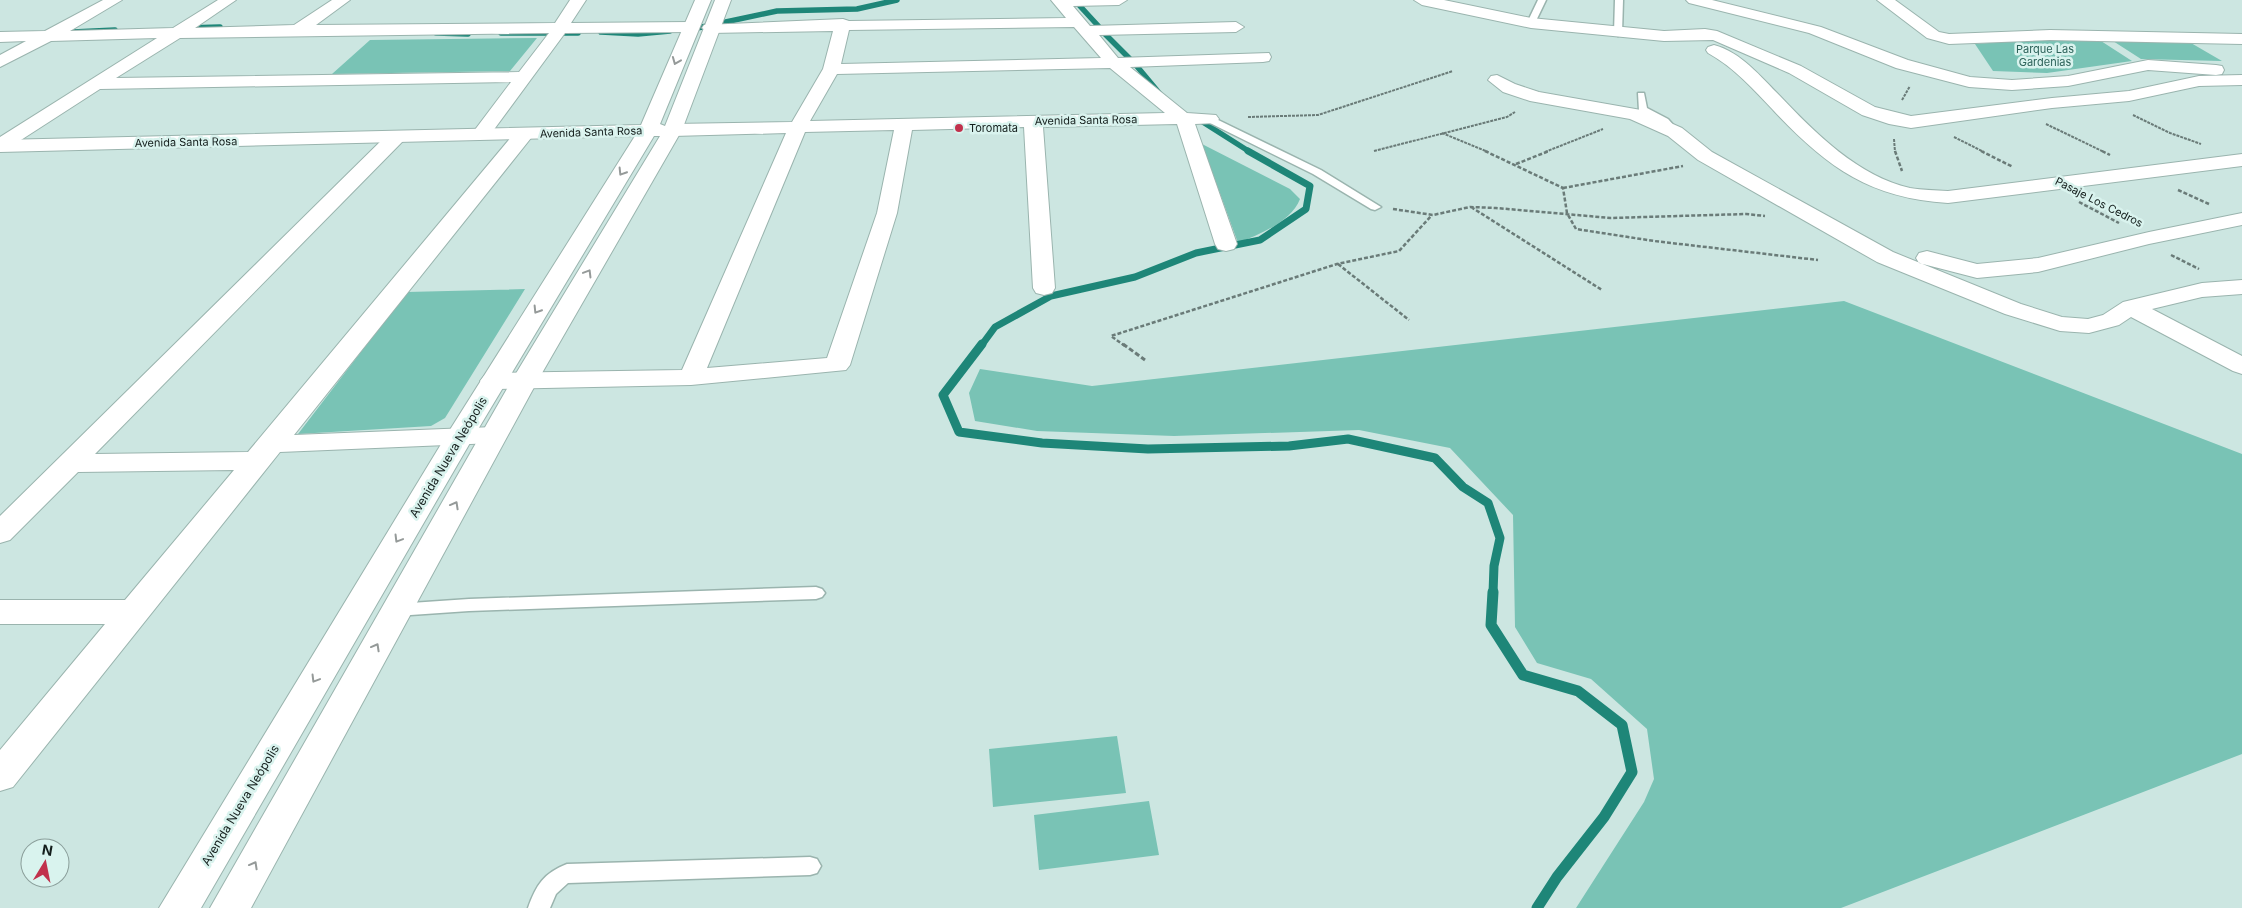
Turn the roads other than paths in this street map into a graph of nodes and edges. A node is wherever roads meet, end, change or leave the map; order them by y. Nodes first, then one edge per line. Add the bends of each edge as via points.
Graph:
1 (114, 0) edge
2 (228, 0) edge
3 (342, 0) edge
4 (578, 0) edge
5 (703, 0) edge
6 (723, 0) edge
7 (1119, 0) edge
8 (1422, 0) edge
9 (1542, 0) edge
10 (1618, 0) edge
11 (1694, 0) edge
12 (1885, 0) edge
13 (1060, 1) edge
14 (1531, 23) junction
15 (843, 24) junction
16 (690, 27) junction
17 (1083, 27) junction
18 (1236, 27) dead end
19 (710, 28) junction
20 (559, 29) junction
21 (298, 30) junction
22 (177, 33) junction
23 (1618, 33) junction
24 (50, 35) junction
25 (1692, 36) junction
26 (0, 37) edge
27 (2242, 39) edge
28 (1263, 57) dead end
29 (0, 62) edge
30 (1114, 63) junction
31 (831, 69) junction
32 (2242, 74) edge
33 (524, 77) junction
34 (1497, 80) dead end
35 (2242, 80) edge
36 (96, 84) junction
37 (1641, 95) dead end
38 (1182, 118) junction
39 (1210, 119) joint
40 (1033, 122) junction
41 (904, 125) junction
42 (798, 127) junction
43 (660, 130) junction
44 (1675, 132) junction
45 (524, 134) junction
46 (480, 135) junction
47 (396, 137) junction
48 (0, 146) edge
49 (2233, 161) edge
50 (1375, 207) road end
51 (1811, 214) junction
52 (2242, 219) edge
53 (1226, 244) dead end
54 (2240, 287) edge
55 (1044, 288) dead end
56 (2131, 307) junction
57 (2242, 366) edge
58 (691, 377) junction
59 (525, 380) junction
60 (493, 381) junction
61 (494, 435) junction
62 (460, 436) junction
63 (264, 453) junction
64 (71, 463) junction
65 (476, 467) junction
66 (441, 468) junction
67 (0, 533) edge
68 (816, 593) dead end
69 (396, 610) junction
70 (0, 612) edge
71 (134, 612) junction
72 (0, 776) edge
73 (810, 866) dead end
74 (179, 908) edge
75 (230, 908) edge
76 (538, 908) edge

1 - 24 street
2 - 22 street
3 - 21 street
4 - 20 street
5 - 16 street, Avenida Nueva Neópolis
6 - 19 street, Avenida Nueva Neópolis
7 - 13 street
8 - 14 street
9 - 14 lane
10 - 23 lane
11 - 32 street via 1815,30 1920,70 1969,82 2012,85 2068,81 2148,65 2198,67
12 - 27 street via 1932,36 1949,39 2050,35
13 - 17 street
14 - 23 street
15 - 17 street
15 - 19 street
15 - 31 street
16 - 20 street
16 -> 43 street, Avenida Nueva Neópolis
17 - 18 street
17 - 30 street
19 - 43 street, Avenida Nueva Neópolis
20 - 21 street
20 - 33 street
21 - 22 street
22 - 24 street
22 - 36 street
23 - 25 street
24 - 26 street
24 - 29 street
25 - 35 street via 1717,36 1770,58 1890,120 1923,120 2129,96 2199,81
25 - 49 street via 1748,71 1780,107 1836,158 1902,192 1948,197
28 - 30 street
30 - 31 street
30 - 38 street
31 - 42 street
33 - 36 street
33 - 46 street
34 - 44 street via 1509,88 1536,97 1635,114
36 - 48 street
37 - 44 lane via 1642,108
38 - 39 street, Avenida Santa Rosa
38 - 40 street, Avenida Santa Rosa
38 - 53 street via 1190,128
39 - 50 lane via 1317,172
40 - 41 street, Avenida Santa Rosa
40 - 55 street
41 - 42 street, Avenida Santa Rosa
41 - 58 street via 887,213 836,365
42 - 43 street, Avenida Santa Rosa
42 - 58 street
43 - 45 street, Avenida Santa Rosa
59 -> 43 street, Avenida Nueva Neópolis
43 -> 60 street, Avenida Nueva Neópolis
44 - 51 street via 1713,160
45 - 46 street, Avenida Santa Rosa
45 - 63 street
46 - 47 street, Avenida Santa Rosa
47 - 48 street, Avenida Santa Rosa
47 - 64 street
51 - 52 street via 1910,253 1977,271 2038,265
51 - 56 street via 1885,257 2013,309 2060,324 2089,326 2111,320
54 - 56 street via 2202,290
56 - 57 street
58 - 59 street
59 - 60 street
59 - 61 street, Avenida Nueva Neópolis
60 - 62 street, Avenida Nueva Neópolis
61 - 62 street
61 - 65 street, Avenida Nueva Neópolis
62 - 63 street
62 - 66 street, Avenida Nueva Neópolis
63 - 64 street
63 - 71 street
64 - 67 street
65 - 66 street
69 -> 65 street, Avenida Nueva Neópolis
66 -> 74 street, Avenida Nueva Neópolis
68 - 69 lane
75 -> 69 street, Avenida Nueva Neópolis
70 - 71 street
71 - 72 street
73 - 76 lane via 567,874 554,879

